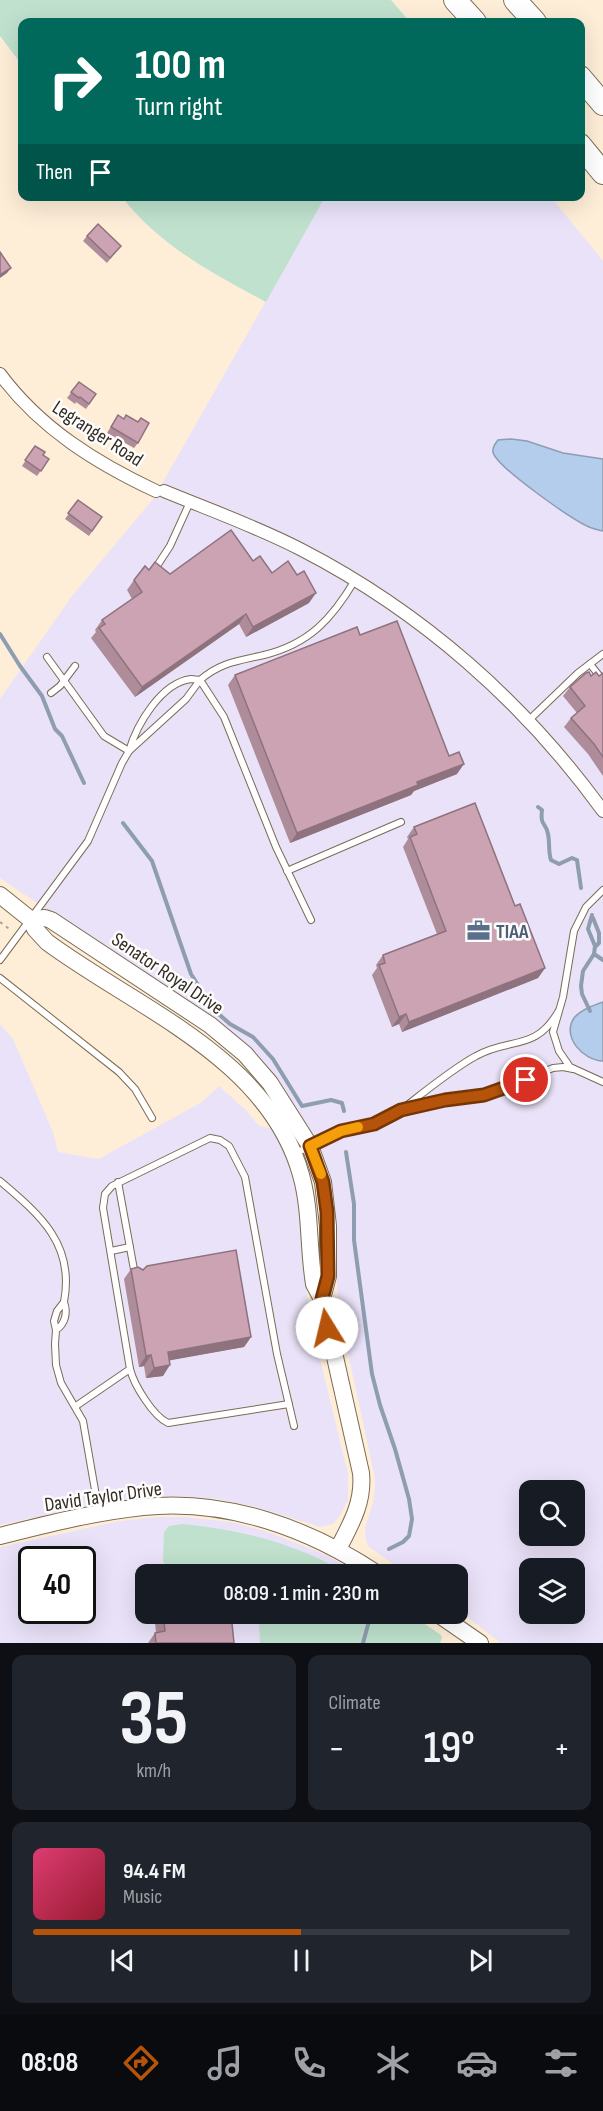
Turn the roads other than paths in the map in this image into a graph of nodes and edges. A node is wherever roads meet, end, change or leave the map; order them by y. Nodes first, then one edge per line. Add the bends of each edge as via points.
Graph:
1 (455, 0) edge
2 (515, 0) edge
3 (471, 18) edge
4 (531, 18) edge
5 (585, 83) edge
6 (603, 104) edge
7 (585, 151) edge
8 (603, 173) edge
9 (0, 374) edge
10 (190, 502) junction
11 (155, 569) edge
12 (356, 580) junction
13 (603, 654) edge
14 (47, 657) dead end
15 (590, 664) junction
16 (75, 666) dead end
17 (601, 678) edge
18 (200, 680) junction
19 (64, 681) junction
20 (51, 693) dead end
21 (528, 721) junction
22 (129, 751) junction
23 (603, 811) edge
24 (401, 822) dead end
25 (287, 871) junction
26 (603, 890) edge
27 (0, 895) edge
28 (30, 919) junction
29 (311, 920) dead end
30 (0, 960) edge
31 (0, 978) edge
32 (558, 1012) junction
33 (573, 1069) junction
34 (603, 1082) edge
35 (401, 1110) junction
36 (152, 1118) dead end
37 (310, 1146) junction
38 (294, 1154) junction
39 (0, 1181) edge
40 (118, 1182) junction
41 (130, 1247) junction
42 (111, 1251) junction
43 (135, 1275) edge
44 (322, 1299) junction
45 (130, 1369) junction
46 (289, 1404) junction
47 (76, 1406) junction
48 (294, 1426) dead end
49 (100, 1514) junction
50 (0, 1536) edge
51 (338, 1550) junction
52 (362, 1564) edge
53 (452, 1624) edge
54 (480, 1643) edge

1 - 3 highway
2 - 4 highway
5 - 6 highway
7 - 8 highway
9 - 10 street, Legranger Road via 24,404 53,430 93,457
10 - 11 lane
10 - 12 street, Legranger Road via 278,539
12 - 18 lane via 332,616 315,632 265,655 220,665
12 - 21 street, Legranger Road via 451,648
13 - 15 lane
14 - 19 lane
15 - 17 lane
15 - 21 lane
16 - 19 lane
18 - 22 lane via 186,699
18 - 22 lane via 180,681 165,693 142,719
18 - 25 lane via 224,717
19 - 20 lane
19 - 22 lane via 104,736
21 - 23 street, Legranger Road
22 - 28 lane via 88,841
24 - 25 lane
25 - 29 lane
26 - 32 lane via 586,907 574,931
27 - 28 street, Senator Royal Drive
28 - 30 lane
28 - 37 street, Senator Royal Drive via 51,920 210,1024 245,1054 270,1083
28 - 38 street, Senator Royal Drive via 46,942 219,1057 246,1082
31 - 36 lane via 119,1072 135,1089
32 - 33 lane via 555,1039 561,1056
32 - 35 lane via 541,1033 464,1062
33 - 34 lane
33 - 35 lane via 553,1068 490,1093
35 - 37 lane via 374,1124 341,1131
37 - 38 lane
37 - 44 street, Senator Royal Drive via 323,1182 327,1212 328,1276
38 - 44 street, Senator Royal Drive via 305,1196 314,1284
39 - 47 lane via 41,1217 62,1255 66,1313 56,1330 55,1351 58,1375
40 - 41 lane
40 - 42 lane via 108,1190 103,1203
40 - 46 lane via 206,1139 215,1138 229,1146 247,1186
41 - 42 lane
41 - 43 lane
42 - 45 lane
44 - 51 street, Senator Royal Drive via 362,1482 358,1509
45 - 46 lane via 154,1413 168,1423
45 - 47 lane
46 - 48 lane
47 - 49 lane via 83,1420
49 - 50 street, David Taylor Drive
49 - 51 street, David Taylor Drive via 159,1506 206,1508 271,1522
51 - 52 street, David Taylor Drive
53 - 54 street

